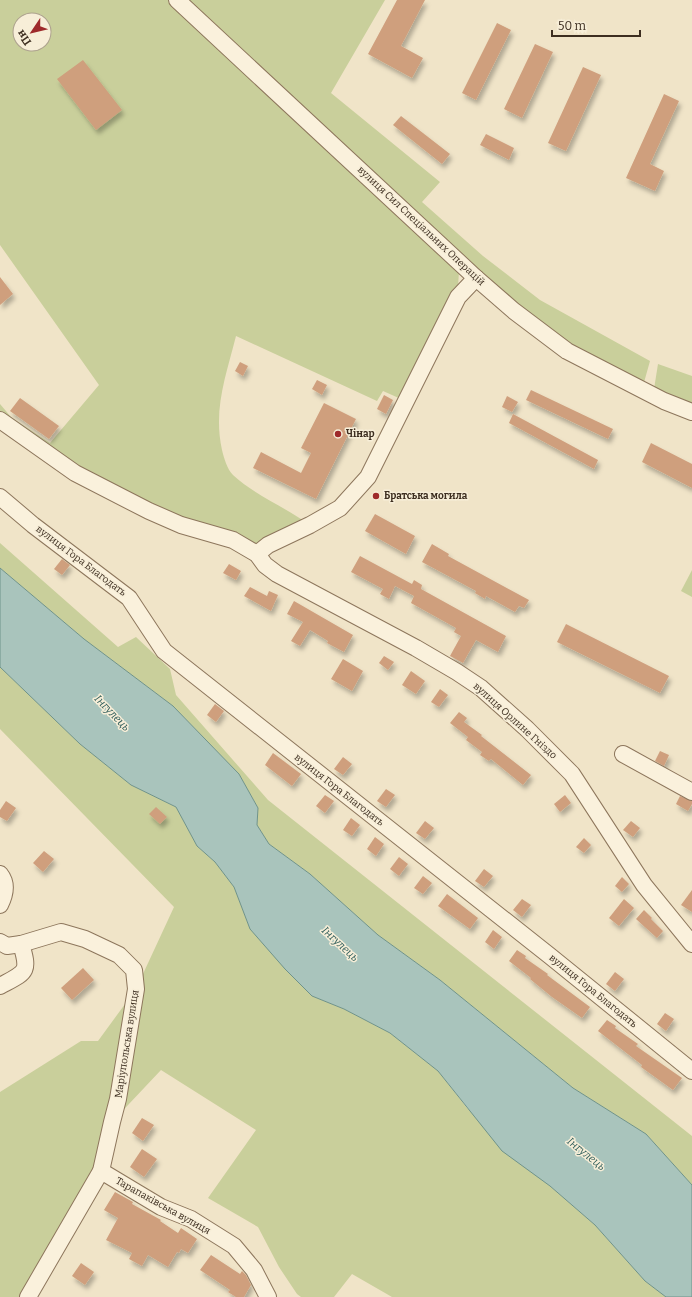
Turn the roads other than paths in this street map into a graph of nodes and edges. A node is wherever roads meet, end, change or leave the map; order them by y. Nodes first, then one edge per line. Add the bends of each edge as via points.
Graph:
1 (177, 0) edge
2 (476, 278) junction
3 (692, 412) edge
4 (0, 420) edge
5 (0, 497) edge
6 (257, 554) junction
7 (623, 754) dead end
8 (692, 792) edge
9 (0, 874) edge
10 (0, 905) edge
11 (0, 942) edge
12 (21, 944) junction
13 (692, 944) edge
14 (0, 986) edge
15 (692, 1071) edge
16 (101, 1171) junction
17 (28, 1297) edge
18 (268, 1297) edge

1 - 2 street, вулиця Сил Спеціальних Операцій
2 - 3 street, вулиця Сил Спеціальних Операцій via 514,311 567,350 664,401
2 - 6 street via 458,297 368,477 340,508 268,545
4 - 6 street, вулиця Орлине Гніздо via 75,473 149,511 181,525 233,540
5 - 15 street, вулиця Гора Благодать via 129,598 164,651
6 - 13 street, вулиця Орлине Гніздо via 265,565 277,574 457,672 480,688 521,724 572,774 644,885
7 - 8 street
9 - 10 street via 6,889
11 - 12 street, Маріупольська вулиця via 7,946
12 - 14 street via 26,959 24,970
12 - 16 street, Маріупольська вулиця via 62,932 85,939 119,955 134,970 136,989 118,1099
16 - 17 street
16 - 18 street, Тарапаківська вулиця via 234,1246 254,1270

